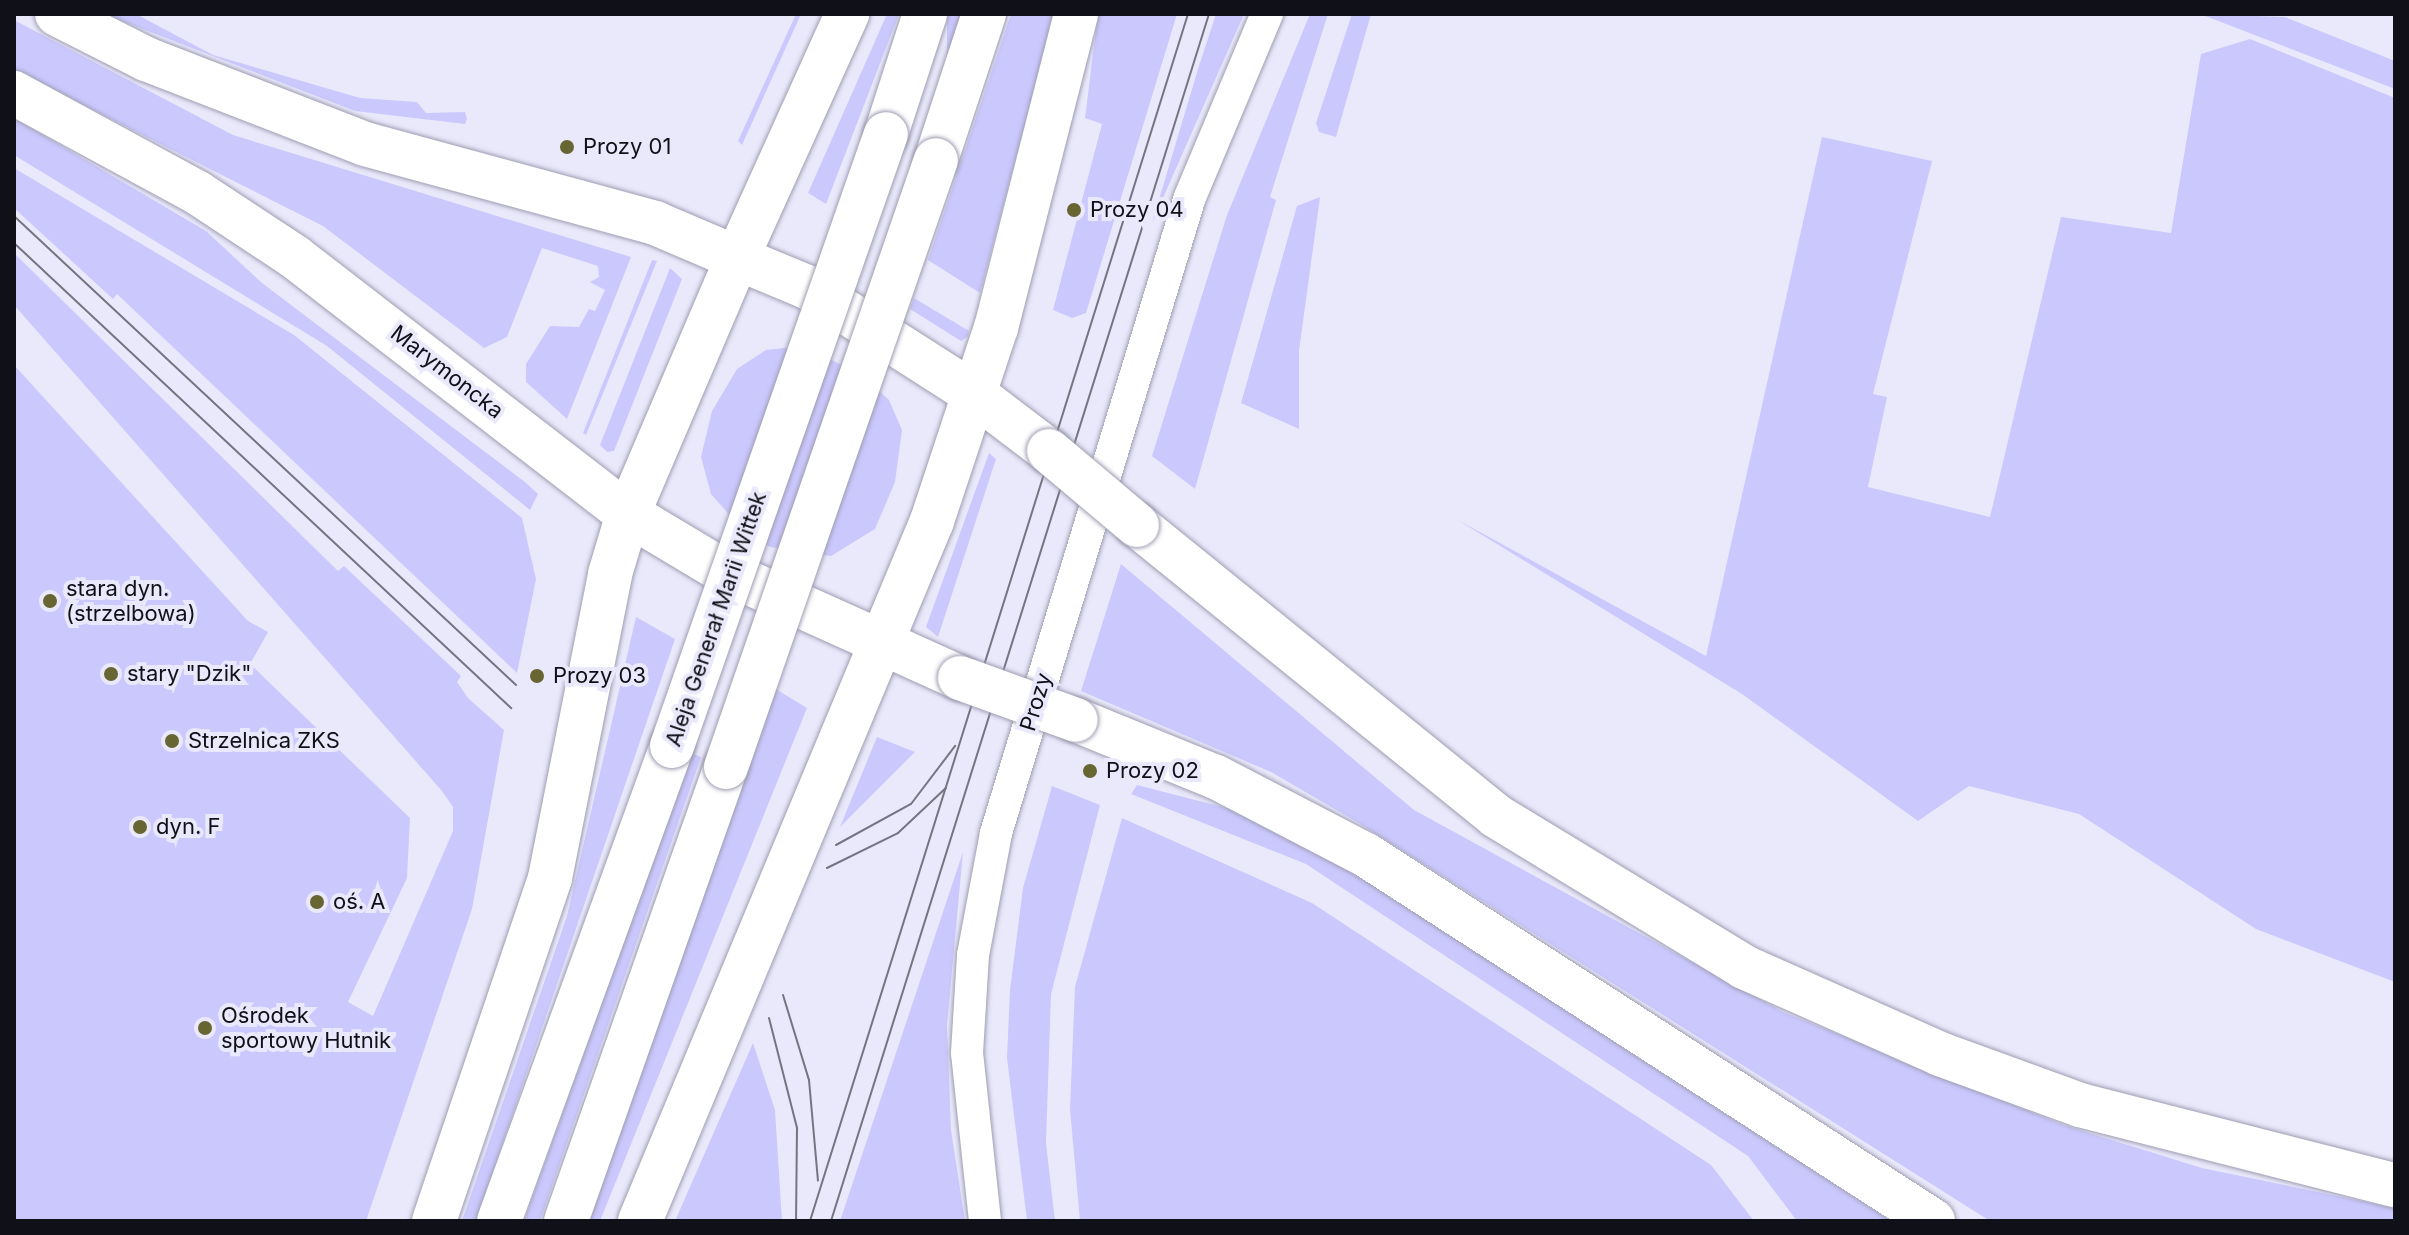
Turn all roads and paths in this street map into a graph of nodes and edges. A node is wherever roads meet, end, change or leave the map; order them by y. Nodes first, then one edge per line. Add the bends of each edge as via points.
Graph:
1 (57, 14) edge
2 (847, 14) edge
3 (925, 14) edge
4 (984, 14) edge
5 (1076, 14) edge
6 (1267, 14) edge
7 (14, 93) edge
8 (737, 258) junction
9 (973, 393) junction
10 (628, 514) junction
11 (883, 643) junction
12 (2395, 1185) edge
13 (434, 1221) edge
14 (499, 1221) edge
15 (566, 1221) edge
16 (640, 1221) edge
17 (985, 1221) edge
18 (1933, 1221) edge

1 - 8 main road via 146,59 365,144 676,230
2 - 8 main road
3 - 14 main road, Aleja Generał Marii Wittek, bridge via 672,746
4 - 15 main road, bridge
5 - 9 main road
6 - 17 street, Prozy via 1190,197 996,833 973,955 967,1053
7 - 10 main road, Marymoncka via 295,257
8 - 9 main road via 807,287
8 - 10 main road
9 - 11 main road
9 - 12 main road, bridge via 1496,816 1744,967 1928,1049 2080,1105
10 - 11 main road, Marymoncka via 725,572
10 - 13 main road via 602,608 550,878
11 - 16 main road
11 - 18 main road, Marymoncka, bridge via 1216,777 1366,855

